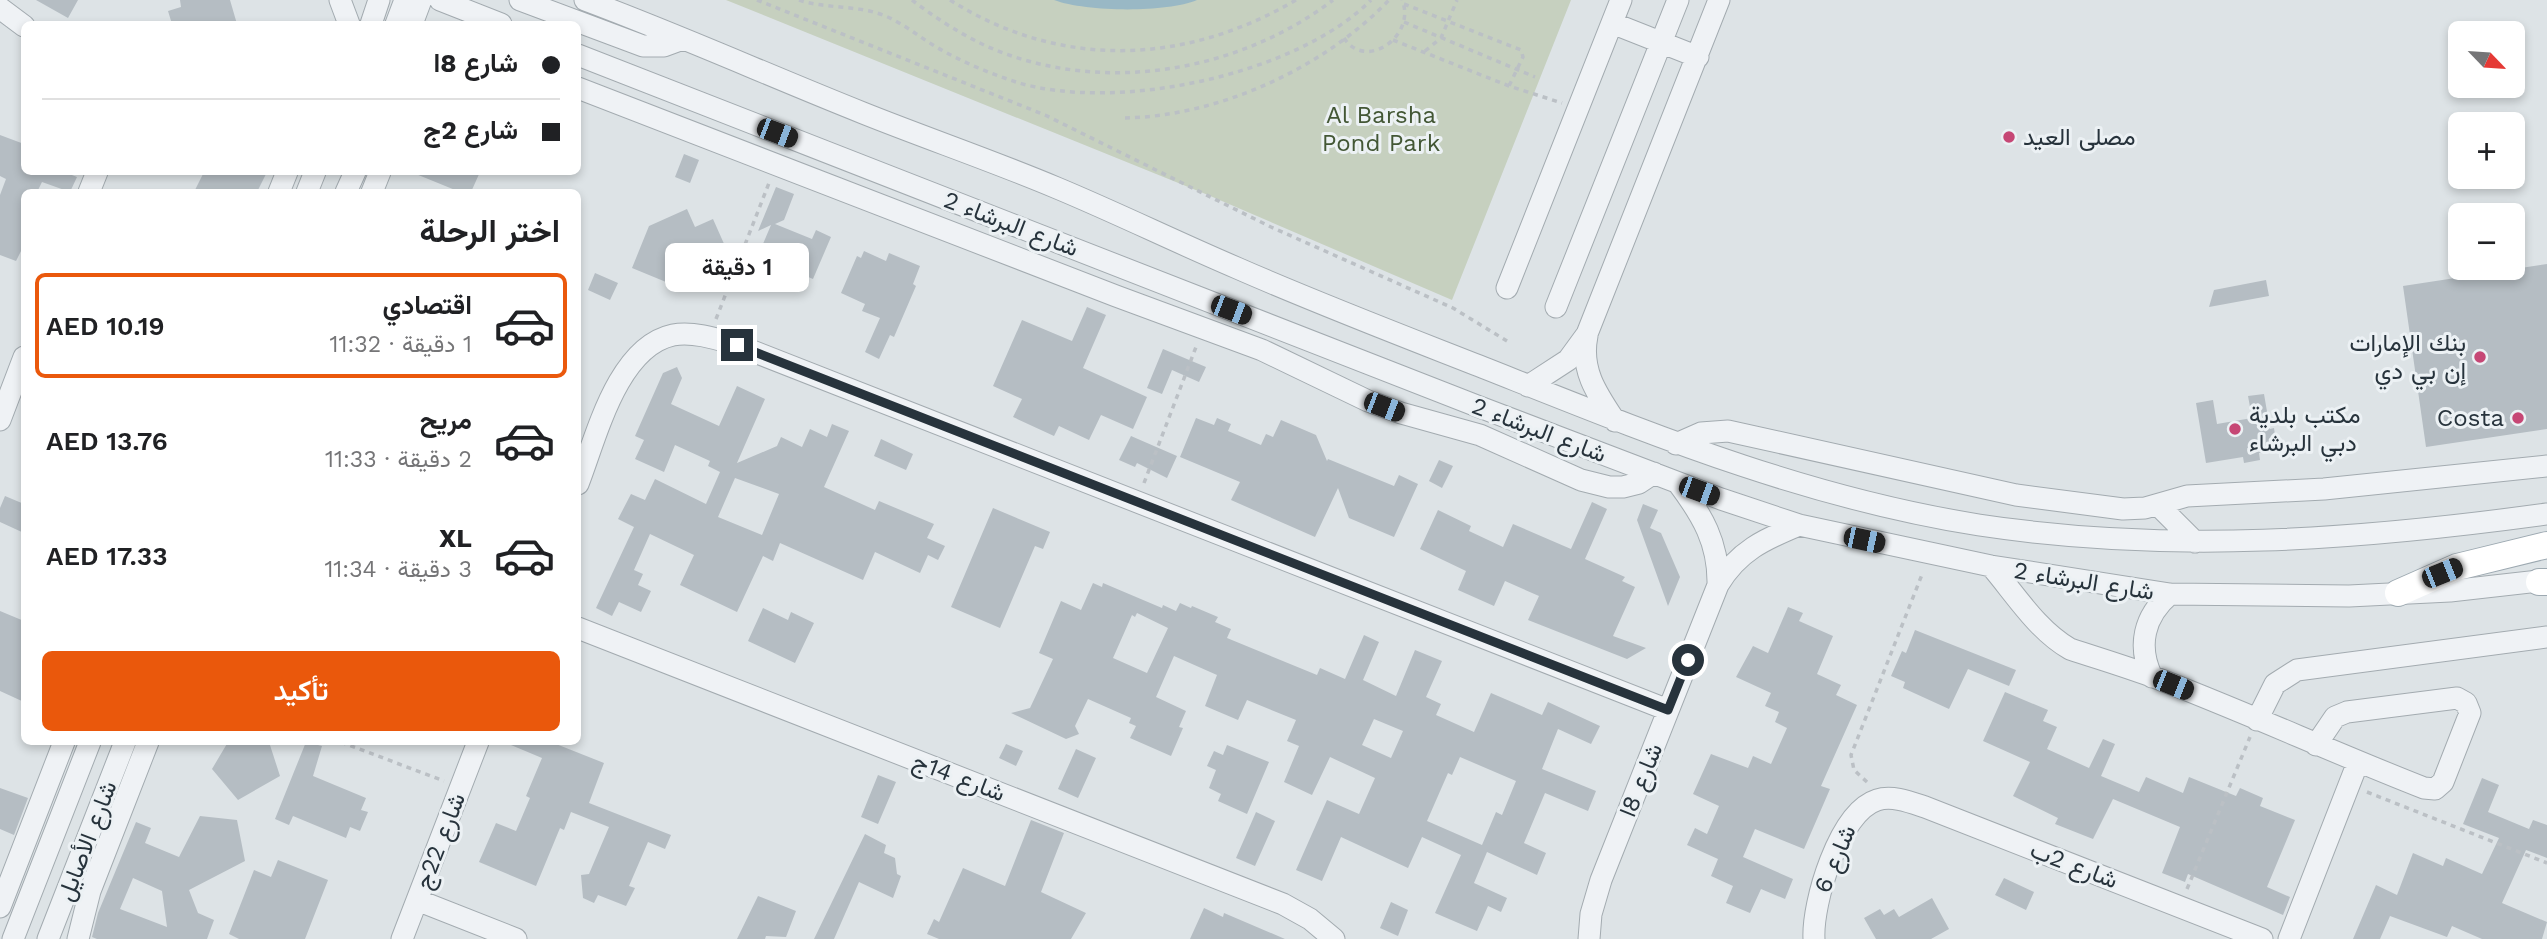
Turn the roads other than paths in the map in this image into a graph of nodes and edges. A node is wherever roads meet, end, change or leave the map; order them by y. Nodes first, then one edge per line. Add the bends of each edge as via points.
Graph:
1 (340, 0) edge
2 (379, 0) edge
3 (405, 0) edge
4 (421, 0) edge
5 (440, 0) edge
6 (520, 0) edge
7 (585, 0) edge
8 (1620, 0) edge
9 (1678, 0) edge
10 (1719, 0) edge
11 (604, 4) edge
12 (0, 8) edge
13 (348, 21) edge
14 (372, 21) edge
15 (397, 21) edge
16 (413, 21) edge
17 (493, 21) edge
18 (576, 21) edge
19 (581, 23) edge
20 (1612, 23) junction
21 (21, 24) edge
22 (682, 39) junction
23 (1662, 43) junction
24 (581, 56) edge
25 (1698, 57) junction
26 (598, 64) junction
27 (581, 89) edge
28 (638, 113) junction
29 (1507, 288) dead end
30 (1556, 307) dead end
31 (1587, 334) junction
32 (21, 363) edge
33 (1528, 386) junction
34 (6, 389) edge
35 (0, 420) edge
36 (1615, 421) junction
37 (1676, 443) junction
38 (2547, 466) edge
39 (1654, 473) junction
40 (581, 476) edge
41 (1678, 483) junction
42 (2158, 505) junction
43 (2547, 514) edge
44 (1799, 525) junction
45 (2195, 542) junction
46 (2547, 545) edge
47 (1991, 566) junction
48 (2544, 582) edge
49 (1718, 585) junction
50 (2398, 593) junction
51 (2170, 594) junction
52 (581, 629) edge
53 (2547, 637) edge
54 (2152, 677) junction
55 (1668, 710) junction
56 (2257, 720) junction
57 (63, 745) edge
58 (89, 745) edge
59 (125, 745) edge
60 (146, 745) edge
61 (477, 745) edge
62 (2316, 745) junction
63 (2358, 762) junction
64 (125, 771) junction
65 (1884, 798) joint
66 (18, 861) junction
67 (40, 869) junction
68 (417, 900) junction
69 (0, 906) edge
70 (13, 939) edge
71 (48, 939) edge
72 (78, 939) edge
73 (402, 939) edge
74 (516, 939) edge
75 (1334, 939) edge
76 (1589, 939) edge
77 (1814, 939) edge
78 (2262, 939) edge
79 (2289, 939) edge

1 - 13 street
2 - 14 street
3 - 15 street
4 - 16 street
5 - 17 street
6 - 18 street
7 - 11 street, شارع البرشاء 2
8 - 20 street
9 - 23 street
10 - 25 street
11 - 22 street, شارع البرشاء 2
12 - 21 street
19 - 22 street via 643,46 664,46
20 - 23 street
20 - 29 street
22 - 33 street, شارع البرشاء 2 via 1060,189 1318,303
23 - 25 street
23 - 30 street
24 - 26 street, شارع البرشاء 2
25 - 31 street
26 - 28 street
26 - 39 street, شارع البرشاء 2
27 - 28 street
28 - 39 street via 1203,328 1294,364 1368,401 1479,435 1595,485 1631,486
31 - 33 street via 1568,360
31 - 36 street via 1585,358 1590,380
32 - 34 street
33 - 36 street, شارع البرشاء 2
34 - 35 street
36 - 37 street, شارع البرشاء 2
37 - 42 street via 1700,433 1728,431 2048,501 2123,509
37 - 45 street, شارع البرشاء 2 via 1801,485 1929,516 2077,537
38 - 42 street via 2324,489 2187,496
39 - 41 street, شارع البرشاء 2
40 - 55 street via 619,379 632,360 651,344 673,335 709,338 737,345
41 - 44 street, شارع البرشاء 2
41 - 49 street, شارع 8ا via 1707,526 1717,555
42 - 45 street
43 - 45 street, شارع البرشاء 2 via 2366,535
44 - 47 street, شارع البرشاء 2
44 - 49 street, شارع 8ا via 1749,548
46 - 50 main road via 2458,567
47 - 51 street, شارع البرشاء 2
47 - 54 street via 2059,643
48 - 50 street, شارع البرشاء 2
49 - 55 street, شارع 8ا
50 - 51 street, شارع البرشاء 2 via 2300,597
51 - 54 street via 2150,617 2144,637 2144,657
52 - 75 street, شارع 14ج via 1283,904
53 - 56 street via 2297,670 2275,684
54 - 56 street
55 - 76 street, شارع 8ا via 1601,880
56 - 62 street
57 - 66 street
58 - 67 street, شارع الأصايل
59 - 64 street, شارع الأصايل
60 - 64 street
61 - 68 street, شارع 22ج
62 - 63 street
62 - 63 street via 2335,717 2347,712 2457,698 2468,708 2470,718 2443,782 2435,789
63 - 79 street
64 - 71 street, شارع الأصايل
64 - 72 street
65 - 77 street, شارع 6 via 1866,804 1846,826 1819,892
65 - 78 street, شارع 2ب via 1925,807
66 - 67 street
66 - 69 street
67 - 70 street, شارع الأصايل
68 - 73 street, شارع 22ج
68 - 74 street

